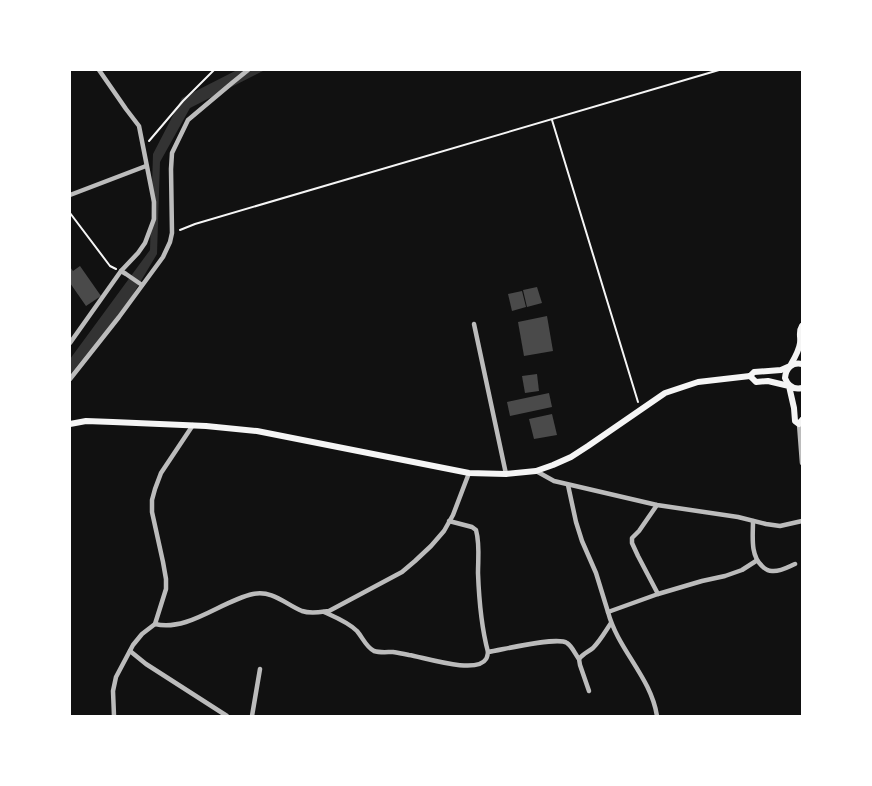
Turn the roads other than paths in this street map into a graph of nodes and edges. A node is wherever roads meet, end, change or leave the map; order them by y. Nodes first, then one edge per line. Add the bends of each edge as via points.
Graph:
1 (99, 70) edge
2 (248, 70) edge
3 (146, 166) junction
4 (70, 195) edge
5 (124, 272) junction
6 (140, 283) junction
7 (474, 324) dead end
8 (802, 326) edge
9 (70, 343) edge
10 (802, 364) edge
11 (790, 366) junction
12 (750, 376) junction
13 (70, 379) edge
14 (789, 386) junction
15 (802, 388) edge
16 (801, 422) edge
17 (70, 424) edge
18 (193, 425) junction
19 (802, 463) edge
20 (536, 471) junction
21 (469, 473) junction
22 (506, 474) junction
23 (568, 485) junction
24 (657, 505) junction
25 (449, 521) junction
26 (753, 521) junction
27 (802, 521) edge
28 (756, 561) junction
29 (795, 564) dead end
30 (658, 594) junction
31 (322, 612) junction
32 (608, 612) junction
33 (611, 623) junction
34 (155, 624) junction
35 (130, 651) junction
36 (488, 652) junction
37 (579, 659) junction
38 (260, 669) dead end
39 (589, 691) dead end
40 (114, 716) edge
41 (227, 716) edge
42 (252, 716) edge
43 (657, 716) edge

1 - 3 street via 139,126
2 - 6 street via 188,120 172,153 170,242 163,257
3 - 4 street
3 - 5 street via 154,202 154,219 145,243
5 - 6 street
5 - 9 street
6 - 13 street via 119,318
7 - 22 street
8 - 11 main road via 798,350
10 - 11 main road
11 - 12 main road via 754,372
11 - 14 main road via 785,378
12 - 14 main road via 756,382
12 - 20 main road via 698,382 665,393 571,457
14 - 15 main road
14 - 16 main road via 795,421
16 - 19 street
17 - 18 main road via 86,421
18 - 21 main road via 257,431
18 - 34 street via 161,473 152,500 166,580
20 - 22 main road
20 - 23 street
21 - 22 main road
21 - 25 street
23 - 24 street
23 - 32 street via 582,541
24 - 26 street
24 - 30 street via 632,542
25 - 31 street via 431,546 402,572
25 - 36 street via 472,526 476,530 480,609
26 - 27 street via 780,526
26 - 28 street
28 - 29 street via 771,572
28 - 30 street via 725,576
30 - 32 street
31 - 34 street via 304,611 266,593 241,598 171,626
31 - 36 street via 348,623 374,651 395,652 463,666 483,663
32 - 33 street
33 - 37 street via 598,643
33 - 43 street via 651,694
34 - 35 street via 142,634
35 - 40 street via 116,677
35 - 41 street
36 - 37 street via 561,640
37 - 39 street
38 - 42 street

